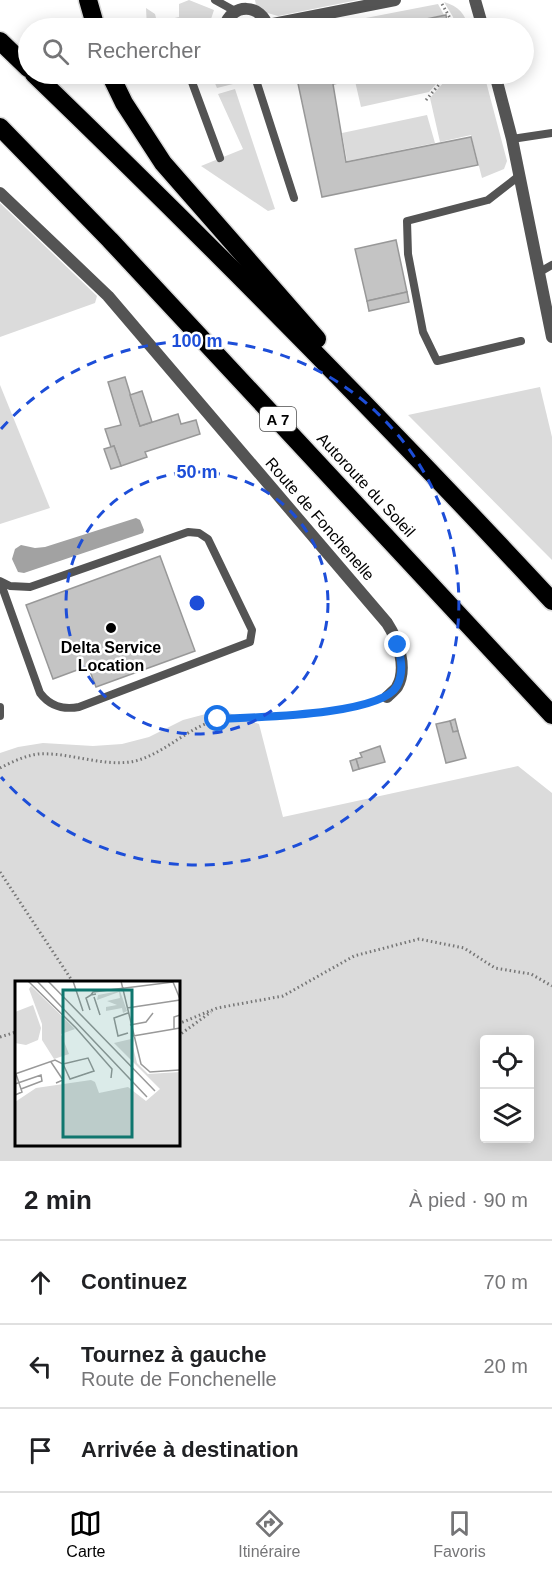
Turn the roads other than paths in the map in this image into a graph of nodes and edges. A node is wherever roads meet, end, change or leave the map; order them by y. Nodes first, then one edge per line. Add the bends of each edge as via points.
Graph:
1 (88, 0) edge
2 (215, 0) edge
3 (395, 0) edge
4 (475, 0) edge
5 (235, 11) junction
6 (93, 18) edge
7 (227, 18) edge
8 (261, 18) edge
9 (310, 18) edge
10 (480, 18) edge
11 (0, 41) edge
12 (18, 58) edge
13 (44, 84) edge
14 (115, 84) edge
15 (193, 84) edge
16 (257, 84) edge
17 (498, 84) edge
18 (0, 127) edge
19 (552, 133) edge
20 (512, 139) junction
21 (220, 158) dead end
22 (519, 176) junction
23 (0, 193) edge
24 (294, 198) dead end
25 (552, 265) edge
26 (538, 273) junction
27 (552, 337) edge
28 (521, 341) dead end
29 (428, 468) junction
30 (0, 581) edge
31 (552, 601) edge
32 (387, 697) road end
33 (0, 707) edge
34 (552, 715) edge
35 (0, 716) edge

1 - 6 highway
2 - 5 lane
3 - 9 street
4 - 10 street
5 - 7 street
5 - 8 street via 254,10
11 - 12 highway
13 - 29 highway
14 - 29 highway via 163,163
15 - 21 lane
16 - 24 lane
17 - 20 street
18 - 34 highway, Autoroute du Soleil / A 7
19 - 20 lane
20 - 22 street
22 - 26 street
22 - 28 lane via 488,200 406,222 423,332 437,361
23 - 32 street, Route de Fonchenelle via 108,296 387,623 398,645 401,674 397,687
25 - 26 lane
26 - 27 street
29 - 31 highway
30 - 30 lane via 40,693 57,707 79,707 250,642 252,630 208,539 199,533 188,532 30,587
33 - 35 lane

